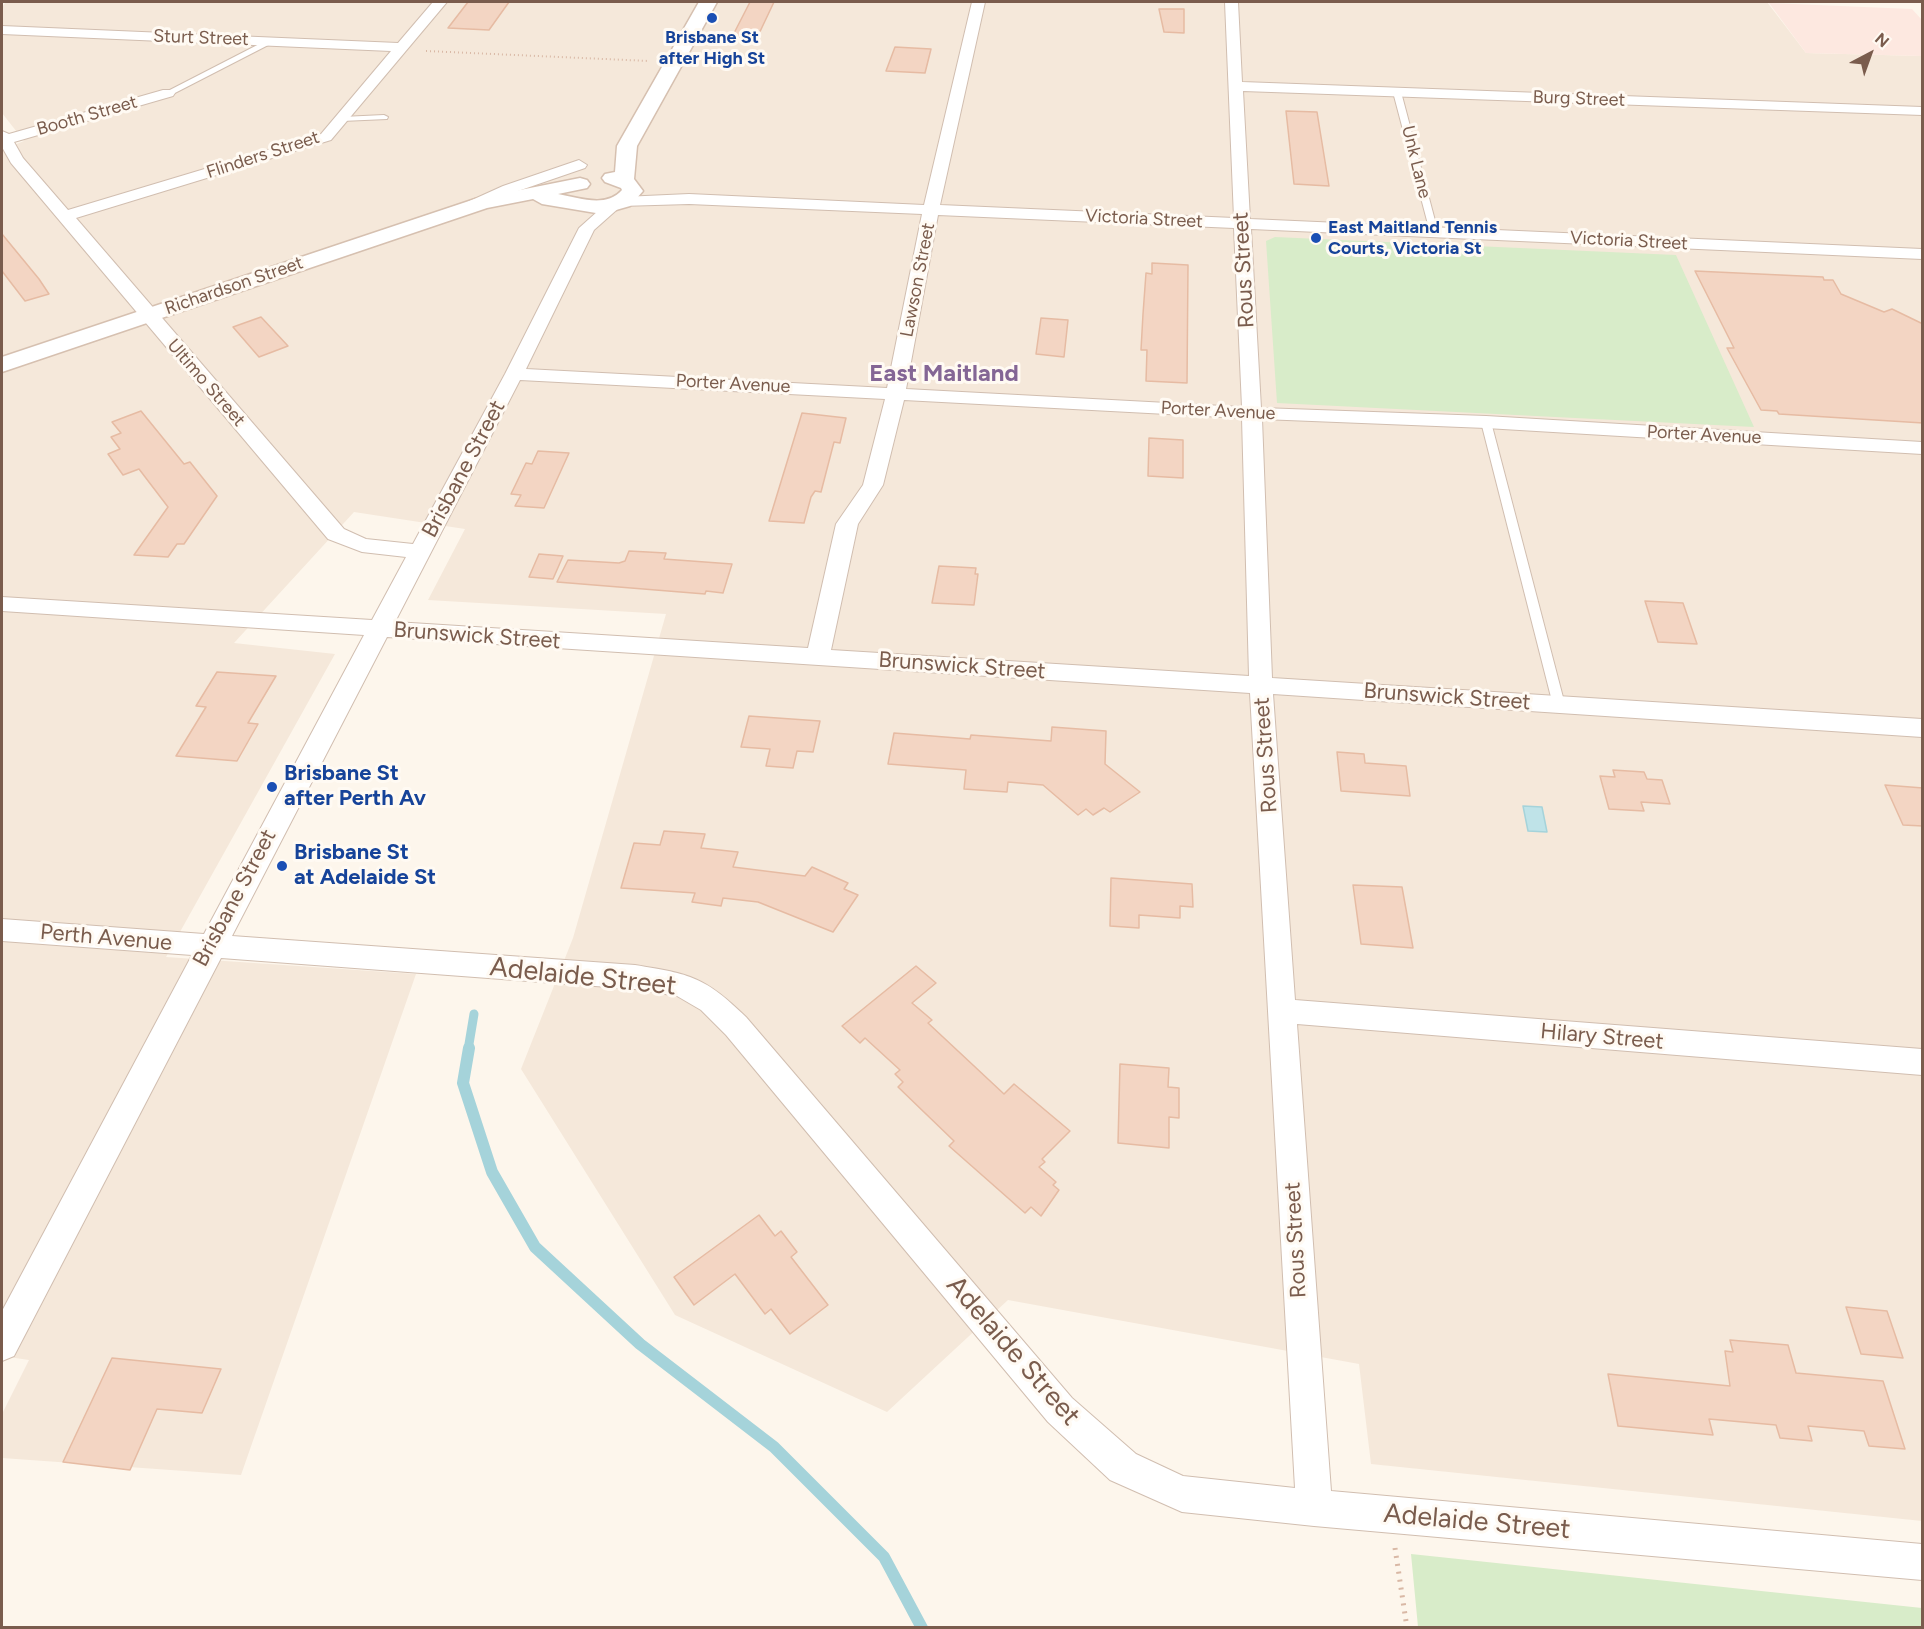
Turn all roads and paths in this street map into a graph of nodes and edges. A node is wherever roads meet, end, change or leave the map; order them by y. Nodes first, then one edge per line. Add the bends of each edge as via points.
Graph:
1 (440, 2) edge
2 (708, 2) edge
3 (978, 2) edge
4 (1231, 2) edge
5 (2, 30) edge
6 (272, 41) junction
7 (400, 49) junction
8 (674, 63) junction
9 (1235, 86) junction
10 (1398, 92) junction
11 (168, 93) joint
12 (1923, 111) edge
13 (384, 117) dead end
14 (342, 119) junction
15 (4, 137) edge
16 (627, 146) junction
17 (581, 187) junction
18 (623, 194) junction
19 (467, 208) junction
20 (932, 209) junction
21 (66, 216) junction
22 (1241, 224) junction
23 (587, 228) junction
24 (1434, 232) junction
25 (1923, 254) edge
26 (149, 315) junction
27 (2, 365) edge
28 (514, 374) junction
29 (896, 393) junction
30 (1252, 413) junction
31 (1486, 422) junction
32 (1923, 448) edge
33 (420, 552) junction
34 (2, 604) edge
35 (377, 630) junction
36 (818, 657) junction
37 (1261, 685) junction
38 (1559, 705) junction
39 (1923, 728) edge
40 (2, 930) edge
41 (210, 945) junction
42 (1282, 1011) junction
43 (1923, 1062) edge
44 (2, 1344) edge
45 (1314, 1508) junction
46 (1392, 1515) junction
47 (1923, 1562) edge
48 (1407, 1628) edge

1 - 7 street, Flinders Street
2 - 8 main road
3 - 20 street, Lawson Street
4 - 9 street, Rous Street
5 - 6 street, Sturt Street
6 - 7 street, Sturt Street
6 - 11 lane
7 - 8 path
7 - 14 street, Flinders Street
8 - 16 main road
9 - 10 street, Burg Street
9 - 22 street, Rous Street
10 - 12 street, Burg Street
10 - 24 lane, Unk Lane
11 - 15 street, Booth Street
13 - 14 lane
14 - 21 street, Flinders Street via 326,136
15 - 21 street, Ultimo Street via 17,160
16 - 17 main road
16 - 18 main road
17 - 18 main road via 608,178
17 - 18 main road via 591,208
17 - 19 main road, Richardson Street
17 - 19 street, Richardson Street via 509,189
17 - 23 street
18 - 20 street, Victoria Street
18 - 23 street, Brisbane Street
19 - 26 main road, Richardson Street
20 - 22 street, Victoria Street
20 - 29 street, Lawson Street
21 - 26 street, Ultimo Street
22 - 24 street, Victoria Street
22 - 30 street, Rous Street
23 - 28 street, Brisbane Street
24 - 25 street, Victoria Street
26 - 27 main road, Richardson Street
26 - 33 street, Ultimo Street via 336,534 362,545
28 - 29 street, Porter Avenue
28 - 33 street, Brisbane Street
29 - 30 street, Porter Avenue
29 - 36 street, Lawson Street via 873,485 847,524
30 - 31 street, Porter Avenue
30 - 37 street, Rous Street
31 - 32 street, Porter Avenue
31 - 38 lane
33 - 35 street, Brisbane Street
34 - 35 street, Brunswick Street
35 - 36 street, Brunswick Street
35 - 41 street, Brisbane Street
36 - 37 street, Brunswick Street
37 - 38 street, Brunswick Street
37 - 42 street, Rous Street
38 - 39 street, Brunswick Street
40 - 41 street, Perth Avenue
41 - 44 street, Brisbane Street
41 - 45 street, Adelaide Street via 635,977 683,985 711,1001 736,1026 1060,1410 1123,1467 1182,1494
42 - 43 street, Hilary Street
42 - 45 street, Rous Street
45 - 46 street, Adelaide Street
46 - 47 street, Adelaide Street
46 - 48 path

